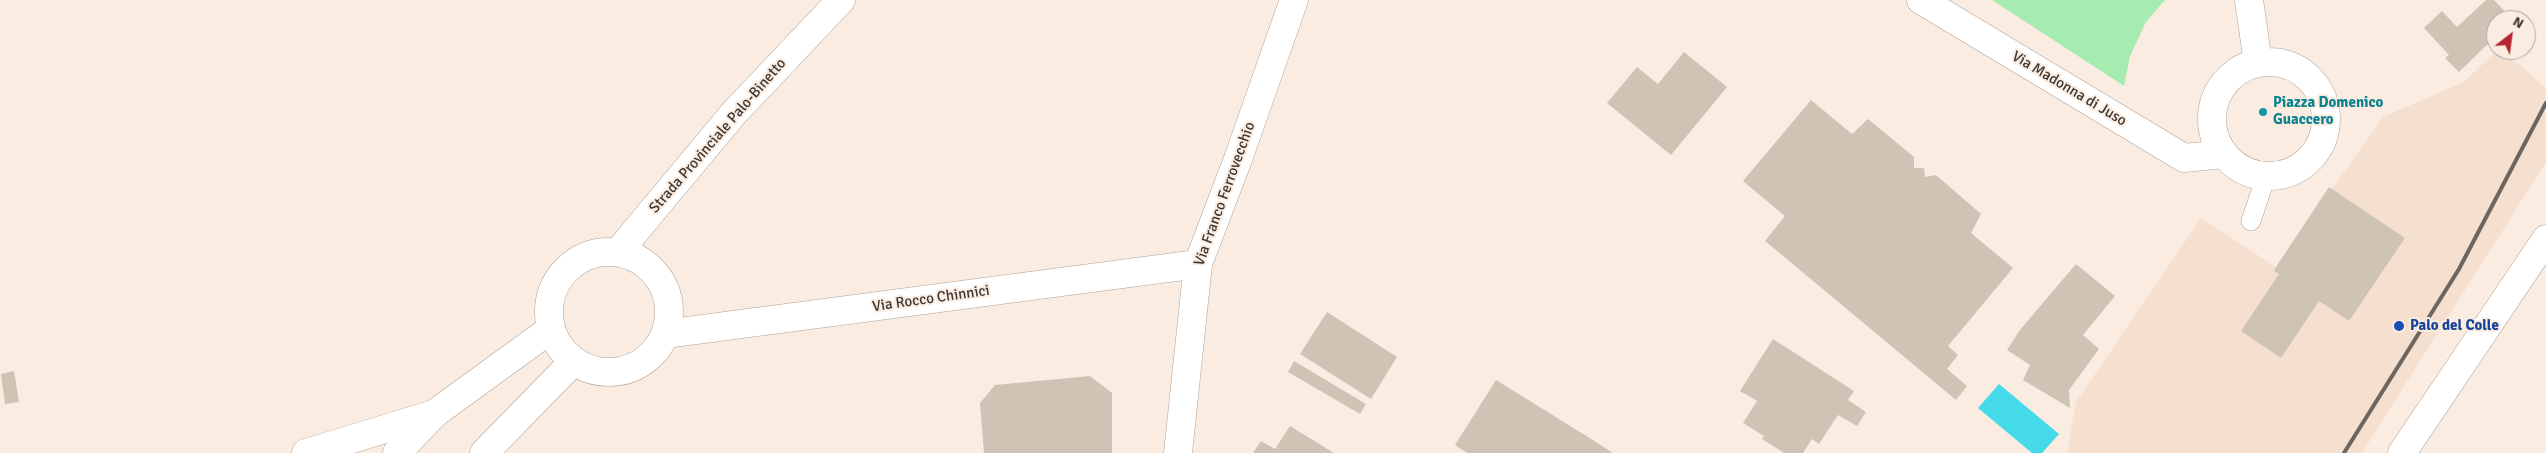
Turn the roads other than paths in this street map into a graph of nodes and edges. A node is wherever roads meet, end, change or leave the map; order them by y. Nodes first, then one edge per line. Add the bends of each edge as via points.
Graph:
1 (841, 0) edge
2 (1294, 0) edge
3 (1921, 0) edge
4 (2249, 0) edge
5 (2258, 63) junction
6 (2224, 154) junction
7 (2266, 176) junction
8 (2250, 221) dead end
9 (2546, 239) edge
10 (618, 252) junction
11 (1198, 264) junction
12 (551, 329) junction
13 (665, 334) junction
14 (574, 361) junction
15 (434, 414) junction
16 (306, 453) edge
17 (397, 453) edge
18 (484, 453) edge
19 (1178, 453) edge
20 (2402, 453) edge

1 - 10 street, Strada Provinciale Palo-Binetto via 734,113
2 - 11 street, Via Franco Ferrovecchio
3 - 6 street, Via Madonna di Juso via 2184,158
4 - 5 street
5 - 6 street via 2240,70 2225,82 2215,98 2214,136
5 - 7 street via 2296,68 2311,80 2326,115 2324,134 2316,151 2302,165 2286,174
6 - 7 street via 2235,166
7 - 8 lane
9 - 20 street
10 - 12 street via 584,257 558,279 548,312
10 - 13 street via 650,268 661,283 669,317
11 - 13 street, Via Rocco Chinnici
11 - 19 street, Via Franco Ferrovecchio
12 - 14 street via 564,352
12 - 15 street
13 - 14 street via 656,350 626,370 590,369
14 - 18 street
15 - 16 street
15 - 17 street

